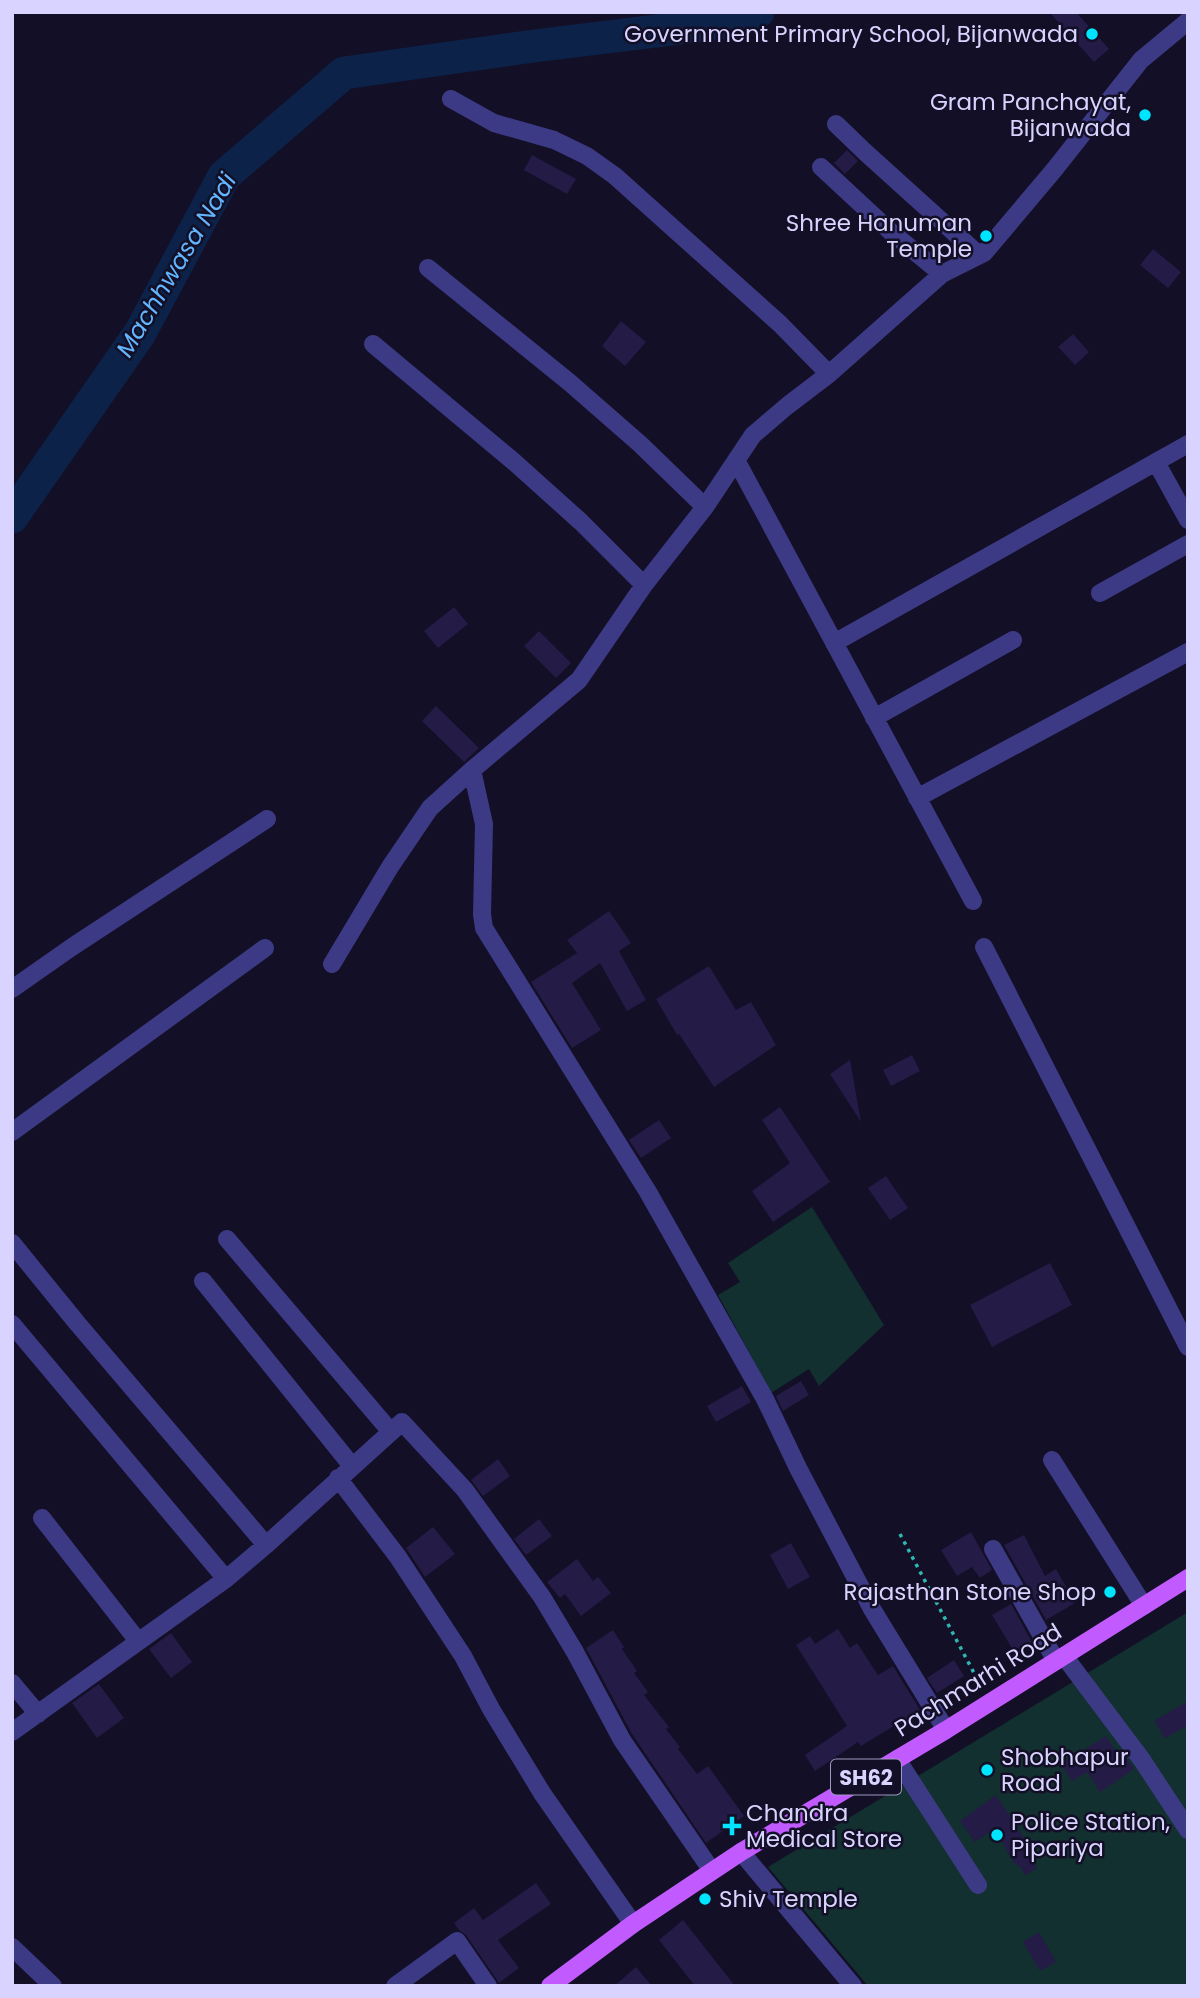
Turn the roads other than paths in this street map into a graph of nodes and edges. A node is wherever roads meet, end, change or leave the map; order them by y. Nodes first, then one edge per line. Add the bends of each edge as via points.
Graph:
1 (1188, 21) edge
2 (451, 99) dead end
3 (836, 124) dead end
4 (821, 167) dead end
5 (979, 256) junction
6 (428, 268) dead end
7 (942, 274) junction
8 (373, 344) dead end
9 (829, 374) junction
10 (1188, 444) edge
11 (736, 460) junction
12 (1156, 462) junction
13 (705, 507) junction
14 (1188, 520) edge
15 (1188, 544) edge
16 (644, 585) junction
17 (1100, 593) dead end
18 (1013, 640) dead end
19 (834, 643) junction
20 (1188, 652) edge
21 (874, 718) junction
22 (472, 770) junction
23 (917, 799) junction
24 (267, 820) dead end
25 (973, 901) dead end
26 (984, 947) dead end
27 (265, 948) dead end
28 (332, 964) dead end
29 (12, 989) edge
30 (12, 1132) edge
31 (227, 1239) dead end
32 (12, 1243) edge
33 (203, 1281) dead end
34 (12, 1324) edge
35 (1188, 1347) edge
36 (391, 1432) junction
37 (1052, 1460) dead end
38 (345, 1472) junction
39 (41, 1518) dead end
40 (266, 1545) junction
41 (993, 1549) dead end
42 (1188, 1578) edge
43 (226, 1579) junction
44 (1144, 1606) junction
45 (138, 1641) junction
46 (1060, 1658) junction
47 (12, 1683) edge
48 (38, 1714) junction
49 (946, 1730) junction
50 (12, 1732) edge
51 (897, 1759) junction
52 (1188, 1830) edge
53 (741, 1852) junction
54 (712, 1871) junction
55 (978, 1885) dead end
56 (633, 1924) junction
57 (12, 1947) edge
58 (52, 1986) edge
59 (395, 1986) edge
60 (488, 1986) edge
61 (550, 1986) edge
62 (853, 1986) edge

1 - 5 street via 1141,60
2 - 9 street via 494,123 554,140 615,176
3 - 5 street
4 - 7 street
5 - 7 street
6 - 13 street via 640,444
7 - 9 street
8 - 16 street via 513,461
9 - 11 street via 753,435
10 - 12 street
11 - 13 street
11 - 19 street
12 - 14 street
12 - 19 street
13 - 16 street
15 - 17 street
16 - 22 street via 579,680
18 - 21 street
19 - 21 street
20 - 23 street
21 - 23 street
22 - 28 street via 430,808
22 - 49 street via 484,824 484,928 662,1215 765,1399 872,1609
23 - 25 street
24 - 29 street
26 - 35 street
27 - 30 street
31 - 36 street
32 - 40 street
33 - 38 street
34 - 43 street
36 - 38 street
36 - 54 street via 402,1422 465,1490 542,1597 622,1740
37 - 44 street
38 - 40 street
38 - 56 street via 463,1656 542,1793
39 - 45 street
40 - 43 street
41 - 46 street
42 - 44 main road, Pachmarhi Road / SH62
43 - 45 street
44 - 46 main road, Pachmarhi Road / SH62
45 - 48 street
46 - 49 main road, Pachmarhi Road / SH62
46 - 52 street via 1142,1760
47 - 48 street
48 - 50 street
49 - 51 main road, Pachmarhi Road / SH62
51 - 53 main road, Pachmarhi Road / SH62
51 - 55 street
53 - 54 main road, Pachmarhi Road / SH62
53 - 62 street
54 - 56 main road, Pachmarhi Road / SH62
56 - 61 main road, Pachmarhi Road / SH62
57 - 58 street
59 - 60 street via 457,1941

